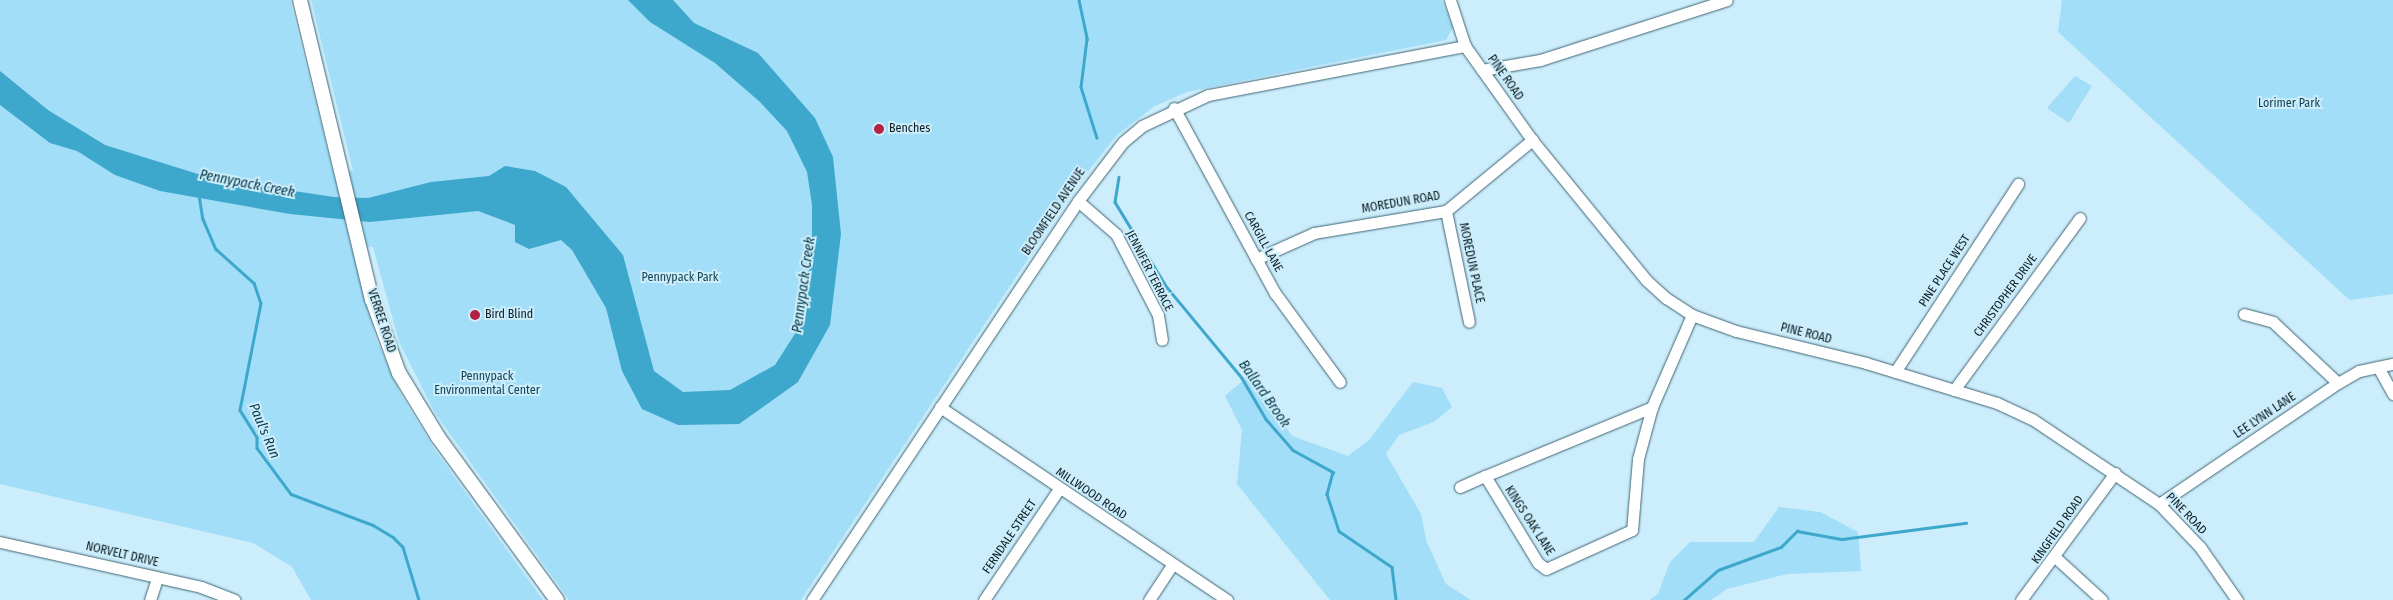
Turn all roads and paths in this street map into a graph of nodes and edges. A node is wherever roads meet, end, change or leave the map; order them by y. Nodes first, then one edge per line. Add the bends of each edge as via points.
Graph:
1 (300, 0) edge
2 (1450, 0) edge
3 (1727, 0) edge
4 (1465, 46) junction
5 (1482, 70) junction
6 (1174, 108) junction
7 (1532, 140) junction
8 (2018, 184) dead end
9 (1078, 201) junction
10 (1446, 211) junction
11 (2080, 218) dead end
12 (1256, 259) junction
13 (2244, 314) dead end
14 (1692, 315) junction
15 (1469, 322) dead end
16 (1162, 340) dead end
17 (2393, 364) edge
18 (2378, 367) junction
19 (1895, 372) junction
20 (1340, 382) dead end
21 (2338, 383) junction
22 (1954, 390) junction
23 (2393, 394) edge
24 (940, 407) junction
25 (1652, 407) junction
26 (2115, 473) junction
27 (1485, 476) junction
28 (1460, 487) dead end
29 (1059, 488) junction
30 (2159, 504) junction
31 (0, 542) edge
32 (2056, 558) junction
33 (1172, 565) junction
34 (157, 578) junction
35 (150, 600) edge
36 (235, 600) edge
37 (557, 600) edge
38 (812, 600) edge
39 (984, 600) edge
40 (1149, 600) edge
41 (1227, 600) edge
42 (2021, 600) edge
43 (2102, 600) edge
44 (2237, 600) edge

1 - 37 main road, VERREE ROAD via 385,339 416,404
2 - 4 street, PINE ROAD
3 - 5 street via 1540,60
4 - 5 street, PINE ROAD
4 - 6 street, BLOOMFIELD AVENUE via 1246,87
5 - 7 street, PINE ROAD
6 - 9 street, BLOOMFIELD AVENUE via 1123,142
6 - 12 street, CARGILL LANE
7 - 10 street, MOREDUN ROAD
7 - 14 street, PINE ROAD via 1646,280
8 - 19 street, PINE PLACE WEST
9 - 16 street, JENNIFER TERRACE via 1116,234 1158,315
9 - 24 street, BLOOMFIELD AVENUE
10 - 12 street, MOREDUN ROAD via 1314,233
10 - 15 street, MOREDUN PLACE
11 - 22 street, CHRISTOPHER DRIVE
12 - 20 street, CARGILL LANE
13 - 21 street via 2273,322
14 - 19 street, PINE ROAD
14 - 25 street, KINGS OAK LANE
17 - 18 street, LEE LYNN LANE
18 - 21 street, LEE LYNN LANE
18 - 23 street
19 - 22 street, PINE ROAD
21 - 30 street, LEE LYNN LANE
22 - 26 street, PINE ROAD via 2032,419
24 - 29 street, MILLWOOD ROAD
24 - 38 street, BLOOMFIELD AVENUE
25 - 27 street, KINGS OAK LANE
25 - 27 street, KINGS OAK LANE via 1637,467 1632,530 1567,564 1546,569 1538,564
26 - 30 street, PINE ROAD
26 - 32 street, KINGFIELD ROAD
27 - 28 street, KINGS OAK LANE
29 - 33 street, MILLWOOD ROAD
29 - 39 street, FERNDALE STREET
30 - 44 street, PINE ROAD via 2216,567
31 - 34 street, NORVELT DRIVE
32 - 42 street, KINGFIELD ROAD
32 - 43 street
33 - 40 street
33 - 41 street, MILLWOOD ROAD
34 - 35 street
34 - 36 street, NORVELT DRIVE

